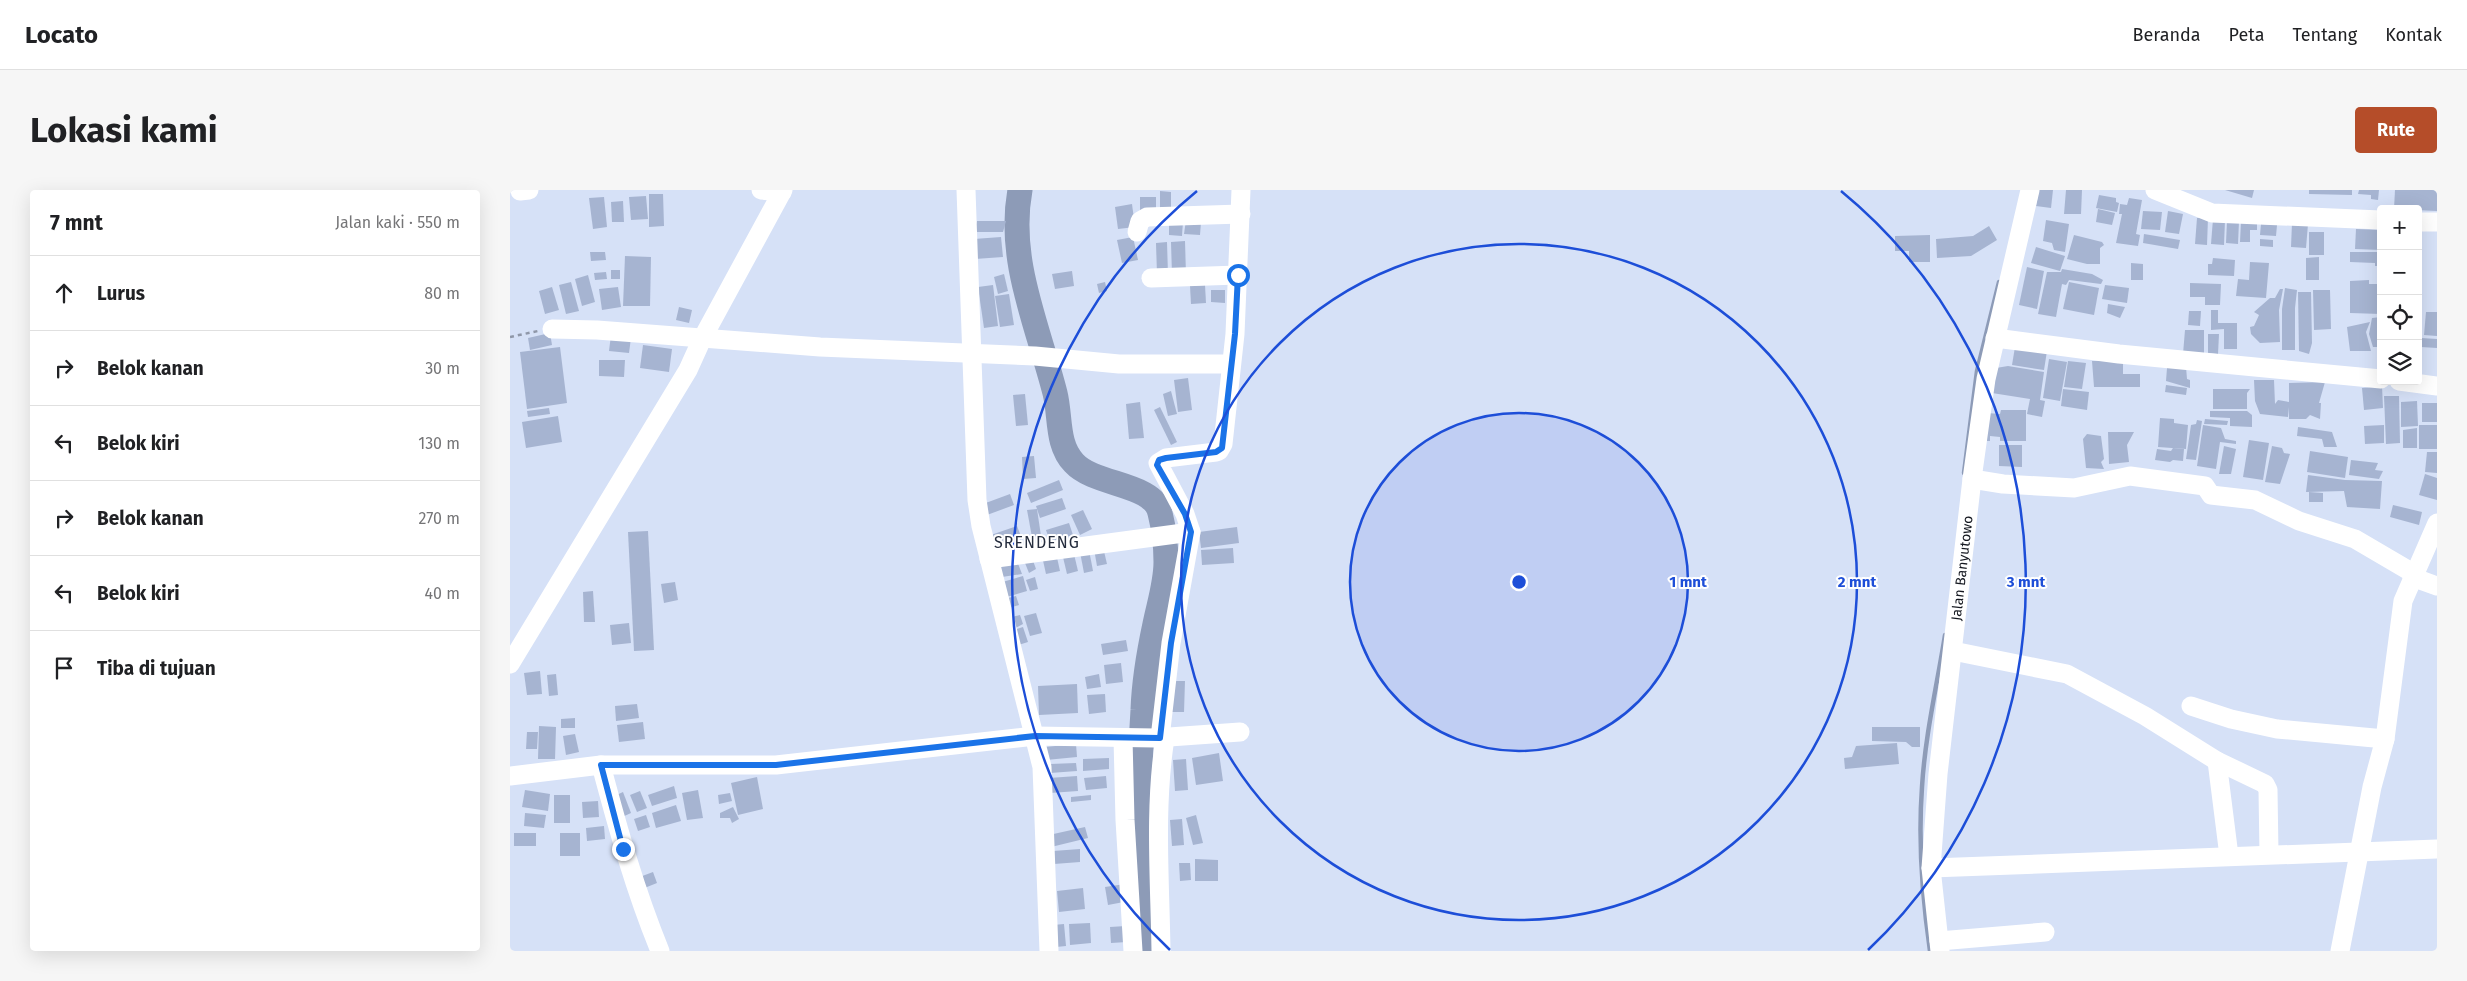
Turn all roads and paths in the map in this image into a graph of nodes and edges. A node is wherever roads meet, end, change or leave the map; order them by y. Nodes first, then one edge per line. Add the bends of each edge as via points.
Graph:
1 (529, 190) edge
2 (761, 190) edge
3 (966, 190) edge
4 (1241, 190) edge
5 (2030, 190) edge
6 (2155, 190) edge
7 (520, 191) edge
8 (783, 191) edge
9 (1241, 214) junction
10 (2377, 220) edge
11 (2422, 222) edge
12 (2437, 222) edge
13 (1137, 232) dead end
14 (1238, 275) junction
15 (1151, 278) dead end
16 (552, 329) joint
17 (510, 337) edge
18 (1995, 338) junction
19 (702, 339) junction
20 (972, 355) junction
21 (1231, 364) junction
22 (2377, 380) edge
23 (2422, 384) edge
24 (2437, 386) edge
25 (1972, 479) junction
26 (2437, 523) edge
27 (1186, 532) junction
28 (989, 559) junction
29 (2414, 577) junction
30 (2437, 586) edge
31 (1953, 651) junction
32 (510, 664) edge
33 (2191, 706) dead end
34 (1240, 732) dead end
35 (1035, 736) junction
36 (1128, 737) junction
37 (1160, 738) junction
38 (2385, 739) junction
39 (2217, 761) junction
40 (601, 765) junction
41 (510, 776) edge
42 (2437, 849) edge
43 (2363, 852) junction
44 (2269, 854) junction
45 (2229, 856) junction
46 (1931, 868) junction
47 (2045, 932) dead end
48 (1940, 946) edge
49 (660, 951) edge
50 (1049, 951) edge
51 (1133, 951) edge
52 (1161, 951) edge
53 (2340, 951) edge

1 - 7 street
2 - 8 street
3 - 20 street
4 - 9 street
5 - 18 street, Jalan Banyutowo
6 - 10 street via 2212,213
8 - 19 street
9 - 13 street via 1147,217 1140,221
9 - 14 street
11 - 12 street
14 - 15 street
14 - 21 street
16 - 17 path
16 - 19 street
18 - 22 street via 2129,356
18 - 25 street, Jalan Banyutowo via 1979,419
19 - 20 street
19 - 32 street via 656,426
20 - 21 street via 1035,356 1119,364
20 - 28 street via 977,500
21 - 27 street via 1222,448 1216,452 1166,458 1158,463 1185,514
23 - 24 street
25 - 29 street via 2074,488 2130,476 2205,486 2211,495 2255,500 2299,521 2355,539
25 - 31 street, Jalan Banyutowo
26 - 29 street
27 - 28 street
27 - 37 street
28 - 35 street
29 - 30 street
29 - 38 street via 2403,602
31 - 39 street via 2066,674 2145,716
31 - 46 street, Jalan Banyutowo via 1938,774
33 - 38 street via 2277,729
34 - 37 street
35 - 36 street
35 - 40 street via 776,765
35 - 50 street via 1042,767
36 - 37 street
36 - 51 street via 1125,820
37 - 52 street
38 - 43 street via 2372,787
39 - 44 street via 2267,787
39 - 45 street
40 - 41 street
40 - 49 street via 623,849
42 - 43 street
43 - 44 street
43 - 53 street
44 - 45 street
45 - 46 street
46 - 48 street, Jalan Banyutowo
47 - 48 street

